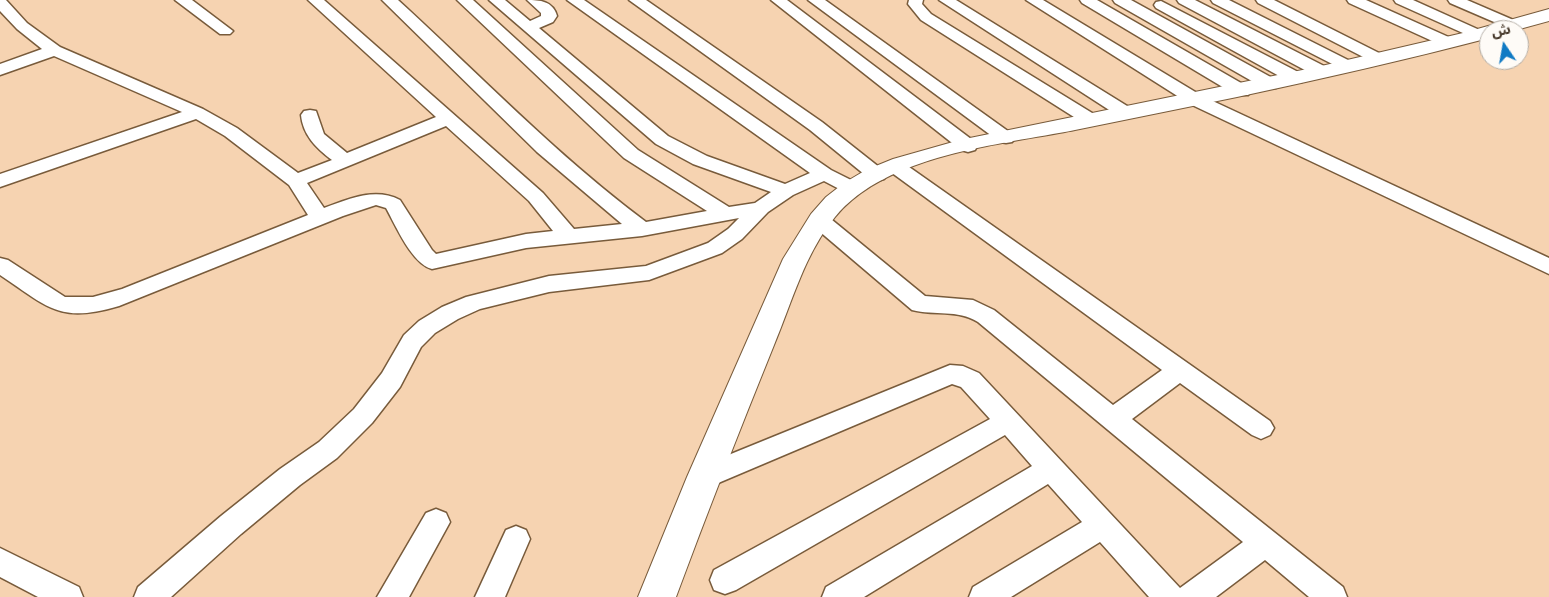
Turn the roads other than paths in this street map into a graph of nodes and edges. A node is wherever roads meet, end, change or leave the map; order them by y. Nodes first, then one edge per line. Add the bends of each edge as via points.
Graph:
1 (182, 0) edge
2 (315, 0) edge
3 (389, 0) edge
4 (464, 0) edge
5 (496, 0) edge
6 (534, 0) edge
7 (574, 0) edge
8 (636, 0) edge
9 (778, 0) edge
10 (815, 0) edge
11 (916, 0) edge
12 (946, 0) edge
13 (1032, 0) edge
14 (1087, 0) edge
15 (1120, 0) edge
16 (1151, 0) edge
17 (1184, 0) edge
18 (1218, 0) edge
19 (1263, 0) edge
20 (1354, 0) edge
21 (1401, 0) edge
22 (1455, 0) edge
23 (0, 2) edge
24 (1549, 15) edge
25 (1501, 20) edge
26 (1529, 21) edge
27 (528, 27) junction
28 (1479, 29) edge
29 (225, 31) dead end
30 (1479, 34) edge
31 (1447, 42) junction
32 (54, 50) junction
33 (1379, 59) junction
34 (1348, 66) junction
35 (0, 70) edge
36 (1322, 72) junction
37 (1296, 78) junction
38 (1270, 84) junction
39 (1242, 90) junction
40 (1196, 100) junction
41 (197, 113) junction
42 (1126, 113) junction
43 (310, 115) dead end
44 (447, 119) junction
45 (1091, 120) junction
46 (1006, 138) junction
47 (968, 146) junction
48 (346, 161) junction
49 (886, 171) junction
50 (824, 174) junction
51 (0, 181) edge
52 (296, 181) junction
53 (852, 188) junction
54 (786, 191) junction
55 (761, 208) junction
56 (726, 215) junction
57 (320, 218) junction
58 (819, 220) junction
59 (642, 229) junction
60 (568, 236) junction
61 (0, 265) edge
62 (1549, 267) edge
63 (1180, 370) junction
64 (1113, 419) junction
65 (1008, 421) junction
66 (1261, 428) dead end
67 (1051, 468) junction
68 (704, 478) junction
69 (436, 522) dead end
70 (1103, 524) junction
71 (516, 539) dead end
72 (1265, 543) junction
73 (0, 562) edge
74 (725, 580) dead end
75 (68, 597) edge
76 (149, 597) edge
77 (392, 597) edge
78 (490, 597) edge
79 (657, 597) edge
80 (837, 597) edge
81 (984, 597) edge
82 (1169, 597) edge
83 (1192, 597) edge
84 (1332, 597) edge

1 - 29 street
2 - 44 street
3 - 59 street via 570,171 608,205
4 - 56 street via 631,154
5 - 27 street
6 - 27 street via 548,11 549,16
7 - 50 street
8 - 49 street
9 - 47 street
10 - 46 street
11 - 45 street via 914,4 926,17
12 - 42 street
13 - 40 street
14 - 39 street
15 - 38 street
16 - 37 street
17 - 36 street
18 - 34 street
19 - 33 street
20 - 31 street
21 - 28 street
22 - 25 street
23 - 32 street via 22,26
24 - 26 street
27 - 54 street via 662,140 700,160
30 - 31 street
31 - 33 street
32 - 35 street
32 - 41 street
33 - 34 street
34 - 36 street
36 - 37 street
37 - 38 street
38 - 39 street
39 - 40 street
40 - 42 street
40 - 62 street
41 - 51 street
41 - 52 street via 231,132
42 - 45 street
43 - 48 street via 313,133
44 - 48 street
44 - 60 street via 536,196
45 - 46 street
46 - 47 street
47 - 49 street
48 - 52 street
49 - 53 street
49 - 63 street
50 - 53 street
50 - 54 street
52 - 57 street
53 - 58 street
54 - 55 street
55 - 56 street
55 - 76 street via 735,234 715,248 670,266 625,276 549,284 474,303 427,327 412,341 391,380 363,416 328,450 230,525
56 - 59 street
57 - 60 street via 365,201 385,200 393,204 424,255 432,262 526,241
57 - 61 street via 173,277 90,306 60,304
58 - 64 street via 920,304 962,306 986,316
58 - 68 street via 796,258
59 - 60 street
63 - 64 street
63 - 66 street
64 - 72 street
65 - 67 street
65 - 68 street via 970,380 963,375 950,374
65 - 74 street
67 - 70 street
67 - 80 street
68 - 79 street
69 - 77 street
70 - 81 street
70 - 82 street
71 - 78 street
72 - 83 street
72 - 84 street
73 - 75 street

